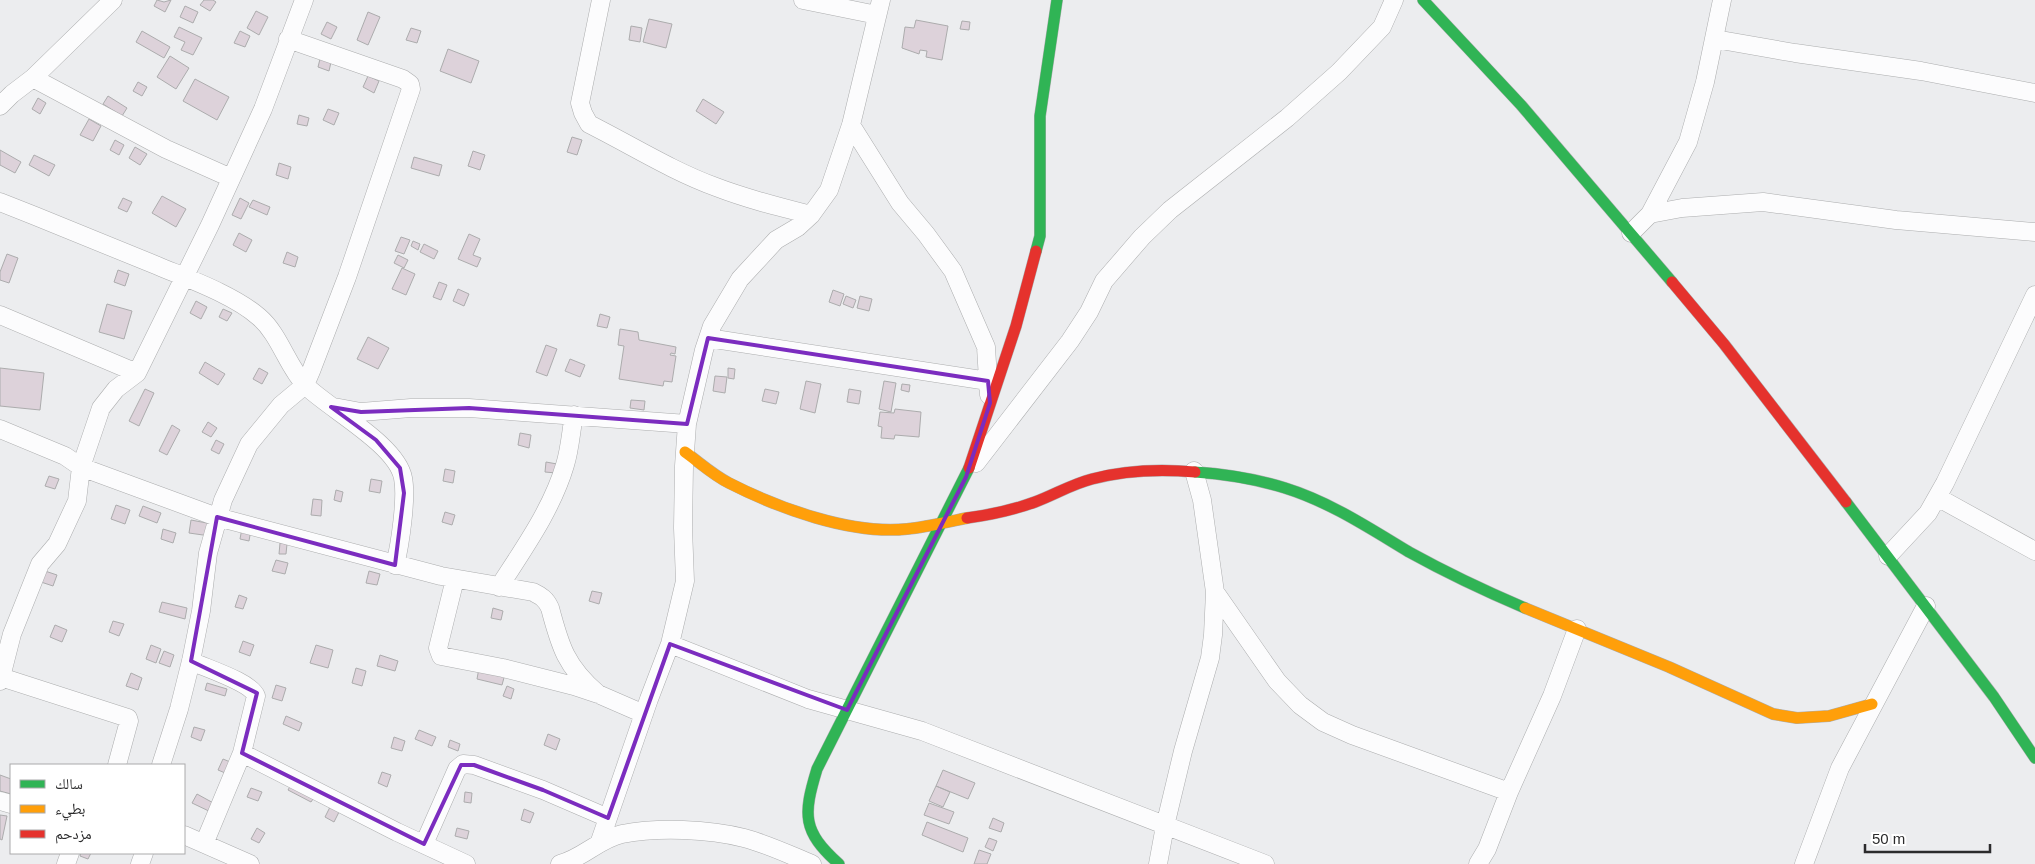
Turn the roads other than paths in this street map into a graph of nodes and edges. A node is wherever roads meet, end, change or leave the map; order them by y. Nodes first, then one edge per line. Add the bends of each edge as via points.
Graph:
1 (113, 0) edge
2 (304, 0) edge
3 (601, 0) edge
4 (803, 0) edge
5 (1057, 0) edge
6 (1394, 0) edge
7 (1423, 0) edge
8 (1722, 0) edge
9 (879, 8) edge
10 (288, 39) junction
11 (1716, 39) junction
12 (34, 78) junction
13 (2035, 93) edge
14 (0, 106) edge
15 (851, 125) junction
16 (231, 178) junction
17 (0, 202) edge
18 (1650, 214) junction
19 (811, 215) junction
20 (2035, 232) edge
21 (1631, 233) junction
22 (185, 277) junction
23 (2035, 295) edge
24 (0, 315) edge
25 (708, 338) junction
26 (137, 373) junction
27 (988, 381) junction
28 (305, 385) junction
29 (990, 402) junction
30 (331, 407) junction
31 (574, 415) junction
32 (688, 424) junction
33 (0, 429) edge
34 (685, 452) junction
35 (81, 467) junction
36 (1194, 472) junction
37 (966, 477) junction
38 (1937, 497) junction
39 (217, 517) junction
40 (940, 523) junction
41 (2035, 551) edge
42 (1888, 556) junction
43 (395, 565) junction
44 (455, 579) junction
45 (499, 587) junction
46 (1215, 592) junction
47 (1926, 606) junction
48 (1577, 629) junction
49 (6, 631) edge
50 (670, 644) junction
51 (191, 661) junction
52 (0, 679) edge
53 (598, 694) junction
54 (1872, 704) junction
55 (847, 710) junction
56 (644, 714) junction
57 (242, 753) junction
58 (2035, 758) edge
59 (117, 764) edge
60 (161, 764) edge
61 (1509, 792) junction
62 (608, 818) junction
63 (1165, 826) junction
64 (185, 835) edge
65 (204, 844) junction
66 (424, 844) junction
67 (599, 844) junction
68 (250, 864) edge
69 (466, 864) edge
70 (560, 864) edge
71 (812, 864) edge
72 (839, 864) edge
73 (1158, 864) edge
74 (1265, 864) edge
75 (1478, 864) edge
76 (1804, 864) edge

1 - 12 street
2 - 10 street
3 - 19 street via 580,103 589,124 714,186
4 - 9 street
5 - 29 street via 1040,116 1040,236 1016,326
6 - 37 street via 1382,27 1339,72 1287,118 1170,210 1142,237 1104,281 1070,341
7 - 21 street via 1521,104
8 - 11 street
9 - 15 street
10 - 16 street via 263,108
10 - 28 street via 403,79 411,86 347,277
11 - 13 street via 1922,71
11 - 18 street via 1688,142
12 - 14 street
12 - 16 street via 166,149
15 - 19 street via 829,190
15 - 27 street via 900,203 953,271 986,347
16 - 22 street
17 - 22 street
18 - 20 street via 1682,208 1764,202 1896,220
18 - 21 street
19 - 25 street via 776,240 740,279
21 - 42 street via 1724,344
22 - 26 street
22 - 28 street via 238,303 262,319
23 - 38 street
24 - 26 street
25 - 27 street
25 - 32 street
26 - 35 street via 116,389 102,408
27 - 29 street
28 - 30 street
28 - 39 street via 282,405 249,444
29 - 37 street
30 - 31 street via 361,412 469,408
30 - 43 street via 376,440 400,468 404,493
31 - 32 street
31 - 45 street via 560,481 529,540
32 - 34 street
33 - 35 street via 65,456
34 - 40 street via 727,482 814,518 871,528 906,529
34 - 50 street via 685,581
35 - 39 street
35 - 49 street via 77,501 57,544 40,564
36 - 40 street via 1142,471 1091,479 993,514
36 - 46 street via 1202,500
36 - 48 street via 1222,474 1285,488 1345,513 1475,587
37 - 40 street
38 - 41 street
38 - 42 street via 1928,513
39 - 43 street
39 - 51 street via 208,552
40 - 55 street
42 - 47 street
43 - 44 street
44 - 45 street
44 - 53 street via 438,648 441,656 503,668
45 - 53 street via 533,592 546,601 564,654 575,671
46 - 61 street via 1277,681 1323,722
46 - 63 street via 1210,658
47 - 54 street
47 - 58 street
48 - 54 street via 1773,714 1797,718 1829,716
48 - 61 street via 1552,696
49 - 52 street
50 - 55 street via 808,699
50 - 56 street
51 - 57 street via 255,691
51 - 60 street
52 - 59 street via 128,718
53 - 56 street
54 - 76 street via 1840,768
55 - 63 street via 922,731
55 - 72 street via 817,769 807,816 814,840
56 - 62 street
57 - 65 street
57 - 66 street
61 - 75 street
62 - 66 street via 543,790 463,764 457,770
62 - 67 street
63 - 73 street
63 - 74 street
64 - 65 street
65 - 68 street
66 - 69 street
67 - 70 street via 570,862
67 - 71 street via 622,834 690,830 745,838

